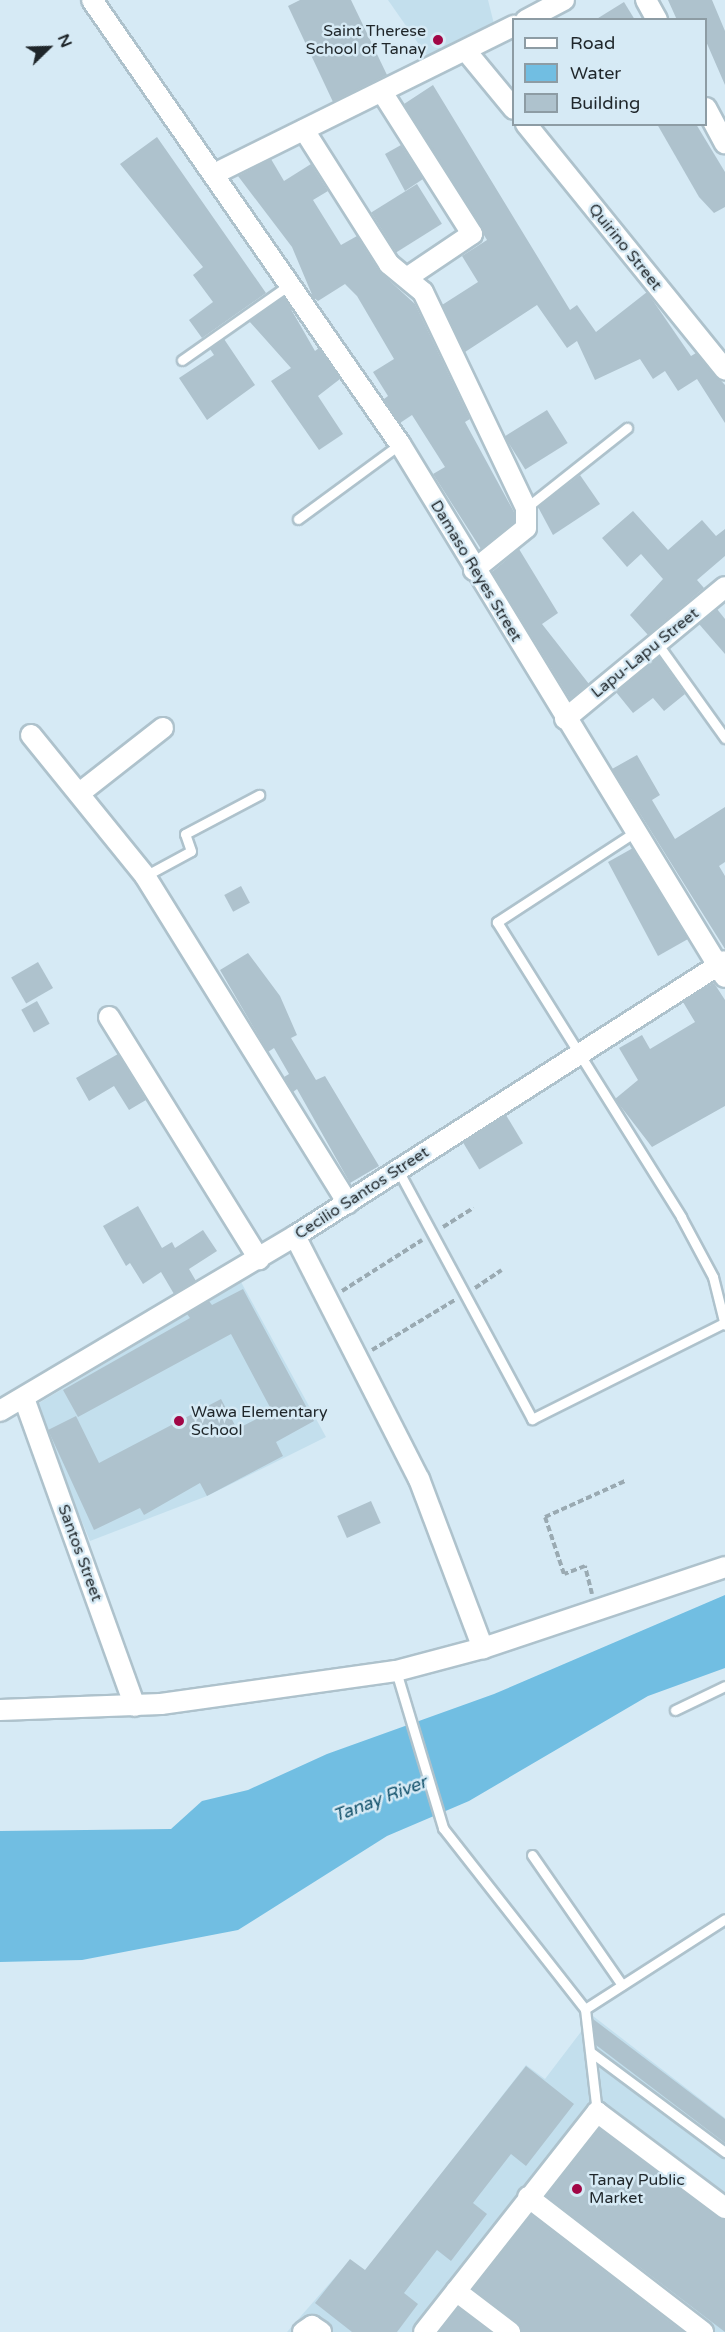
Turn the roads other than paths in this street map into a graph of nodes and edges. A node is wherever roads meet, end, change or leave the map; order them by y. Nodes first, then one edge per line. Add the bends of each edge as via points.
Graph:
1 (92, 0) edge
2 (564, 0) edge
3 (646, 0) edge
4 (530, 18) edge
5 (656, 18) edge
6 (512, 27) edge
7 (466, 51) junction
8 (382, 92) junction
9 (512, 109) edge
10 (707, 112) edge
11 (528, 126) edge
12 (304, 130) junction
13 (725, 143) edge
14 (214, 174) junction
15 (408, 277) junction
16 (289, 285) junction
17 (182, 360) dead end
18 (725, 370) edge
19 (627, 428) dead end
20 (400, 444) junction
21 (526, 508) junction
22 (298, 519) dead end
23 (474, 570) junction
24 (725, 587) edge
25 (657, 644) junction
26 (565, 719) junction
27 (164, 729) dead end
28 (31, 735) dead end
29 (725, 738) edge
30 (81, 792) junction
31 (259, 795) dead end
32 (635, 832) junction
33 (144, 876) junction
34 (723, 968) edge
35 (109, 1017) dead end
36 (582, 1051) junction
37 (398, 1170) junction
38 (348, 1203) junction
39 (296, 1236) junction
40 (259, 1259) junction
41 (724, 1324) edge
42 (25, 1401) junction
43 (0, 1411) edge
44 (725, 1567) edge
45 (483, 1648) junction
46 (396, 1671) junction
47 (725, 1686) edge
48 (135, 1706) junction
49 (0, 1710) edge
50 (675, 1710) dead end
51 (532, 1856) dead end
52 (725, 1919) edge
53 (622, 1985) junction
54 (585, 2009) junction
55 (592, 2053) junction
56 (597, 2112) junction
57 (725, 2152) edge
58 (528, 2197) junction
59 (725, 2208) edge
60 (456, 2291) junction
61 (303, 2332) edge
62 (321, 2332) edge
63 (424, 2332) edge
64 (510, 2332) edge
65 (703, 2332) edge

1 - 14 street, Damaso Reyes Street
2 - 4 street
3 - 5 street
6 - 7 street
7 - 8 street
7 - 9 street
8 - 12 street
8 - 15 street via 472,234
10 - 13 street
11 - 18 street, Quirino Street
12 - 14 street
12 - 15 street via 389,264
14 - 16 street, Damaso Reyes Street
15 - 21 street via 423,292
16 - 17 lane
16 - 20 street, Damaso Reyes Street
19 - 21 lane
20 - 22 lane
20 - 23 street, Damaso Reyes Street
21 - 23 street via 526,528
23 - 26 street, Damaso Reyes Street
24 - 25 street, Lapu-Lapu Street
25 - 26 street, Lapu-Lapu Street
25 - 29 lane
26 - 32 street, Damaso Reyes Street
27 - 30 street
28 - 30 street
30 - 33 street
31 - 33 lane via 185,834 191,851
32 - 34 street, Damaso Reyes Street
32 - 36 lane via 497,922
33 - 38 street
34 - 36 street, Cecilio Santos Street
35 - 40 street
36 - 37 street, Cecilio Santos Street
36 - 41 lane via 713,1277
37 - 38 street, Cecilio Santos Street
37 - 41 lane via 532,1419
38 - 39 street, Cecilio Santos Street
39 - 40 street, Cecilio Santos Street
39 - 45 street via 419,1479
40 - 42 street, Cecilio Santos Street
42 - 43 street, Cecilio Santos Street
42 - 48 street, Santos Street
44 - 45 street
45 - 46 street
46 - 48 street via 303,1688
46 - 54 lane via 443,1828
47 - 50 lane
48 - 49 street
51 - 53 lane
52 - 53 lane
53 - 54 lane
54 - 55 lane
55 - 56 lane
55 - 57 lane
56 - 58 street
56 - 59 street
58 - 60 street
58 - 65 street
60 - 63 street
60 - 64 street
61 - 62 street via 312,2326

